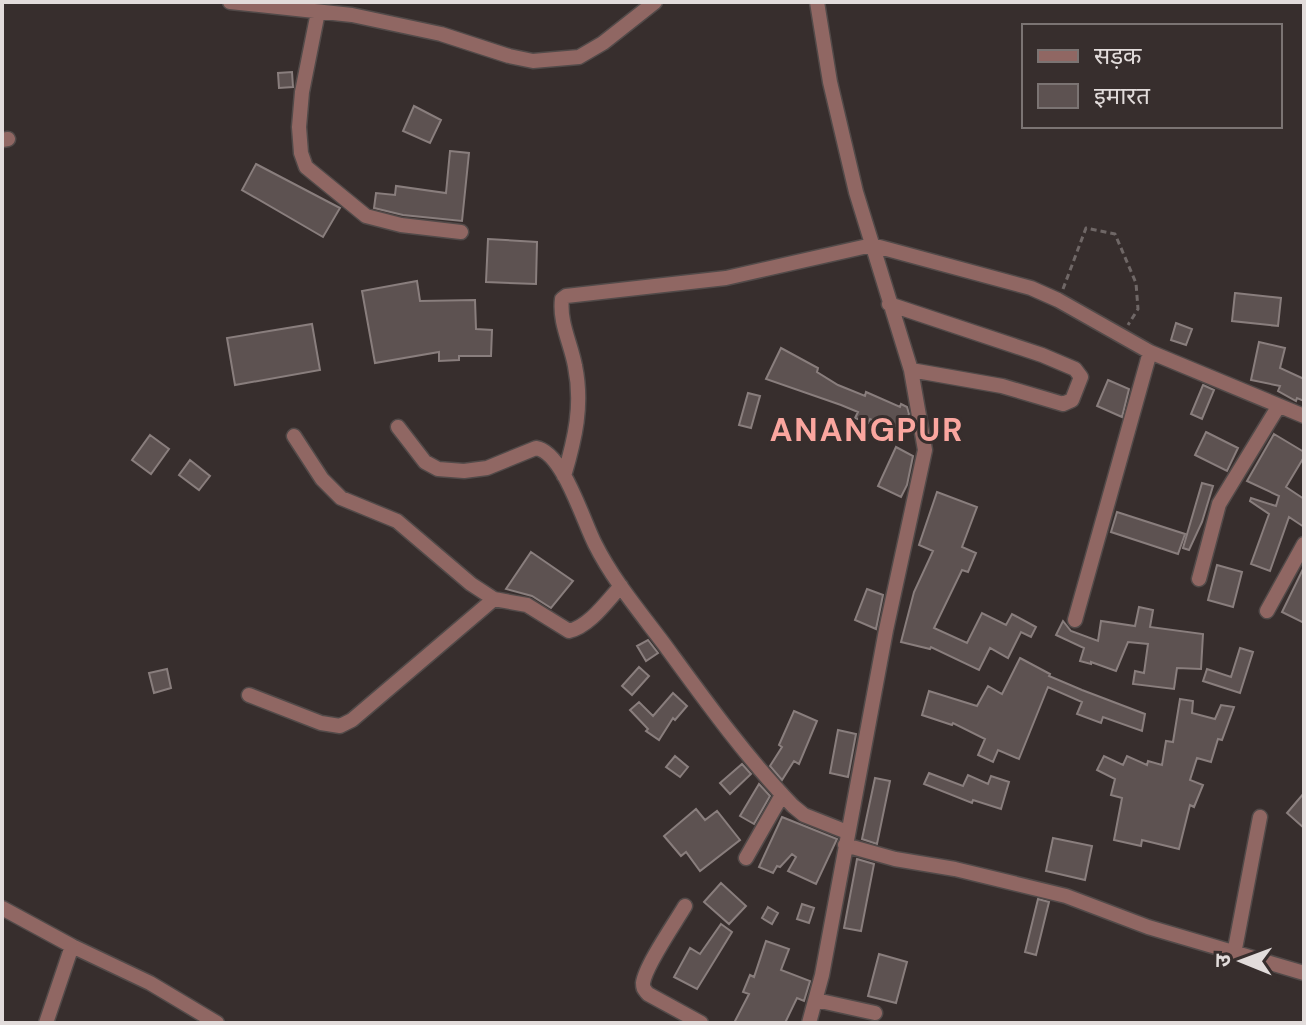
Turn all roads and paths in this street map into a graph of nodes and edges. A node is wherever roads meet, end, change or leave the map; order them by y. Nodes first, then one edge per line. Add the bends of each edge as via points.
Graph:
1 (230, 2) edge
2 (655, 2) edge
3 (817, 2) edge
4 (318, 12) junction
5 (461, 232) dead end
6 (872, 245) junction
7 (1058, 300) junction
8 (889, 304) junction
9 (1122, 336) junction
10 (1150, 352) junction
11 (911, 370) junction
12 (1278, 407) junction
13 (1304, 416) edge
14 (398, 427) dead end
15 (294, 436) dead end
16 (564, 476) junction
17 (1304, 544) edge
18 (1199, 579) dead end
19 (621, 586) junction
20 (494, 599) junction
21 (1267, 611) dead end
22 (1075, 620) dead end
23 (249, 695) dead end
24 (782, 795) junction
25 (1260, 817) dead end
26 (846, 839) junction
27 (746, 858) dead end
28 (685, 906) dead end
29 (2, 908) edge
30 (72, 946) junction
31 (1234, 954) junction
32 (1304, 973) edge
33 (816, 1000) junction
34 (875, 1013) dead end
35 (209, 1020) edge
36 (46, 1023) edge
37 (701, 1023) edge
38 (809, 1023) edge

1 - 4 street
2 - 4 street via 579,57 533,61 441,34
3 - 6 street via 830,82
4 - 5 street via 299,127 306,167 366,216
6 - 7 street via 1003,279
6 - 8 street
6 - 16 street via 726,278 562,299 579,404
7 - 9 street
7 - 9 path via 1086,228 1115,234 1136,283 1138,309
8 - 11 street
8 - 11 street via 1042,355 1075,369 1081,377 1072,400 1063,404 1002,386
9 - 10 street
10 - 12 street
10 - 22 street
11 - 26 street via 925,435 923,468
12 - 13 street
12 - 18 street via 1219,504
14 - 16 street via 425,462 438,469 476,470 536,448 550,454
15 - 20 street via 331,490 351,505 397,521
16 - 19 street via 595,546
17 - 21 street
19 - 20 street via 589,620 569,631 527,605
19 - 24 street via 723,725
20 - 23 street via 346,724 331,726
24 - 26 street via 804,815
24 - 27 street
25 - 31 street
26 - 31 street via 895,859 1066,896
26 - 33 street
28 - 37 street via 643,983 648,994
29 - 30 street
30 - 35 street via 150,983
30 - 36 street
31 - 32 street
33 - 34 street
33 - 38 street

